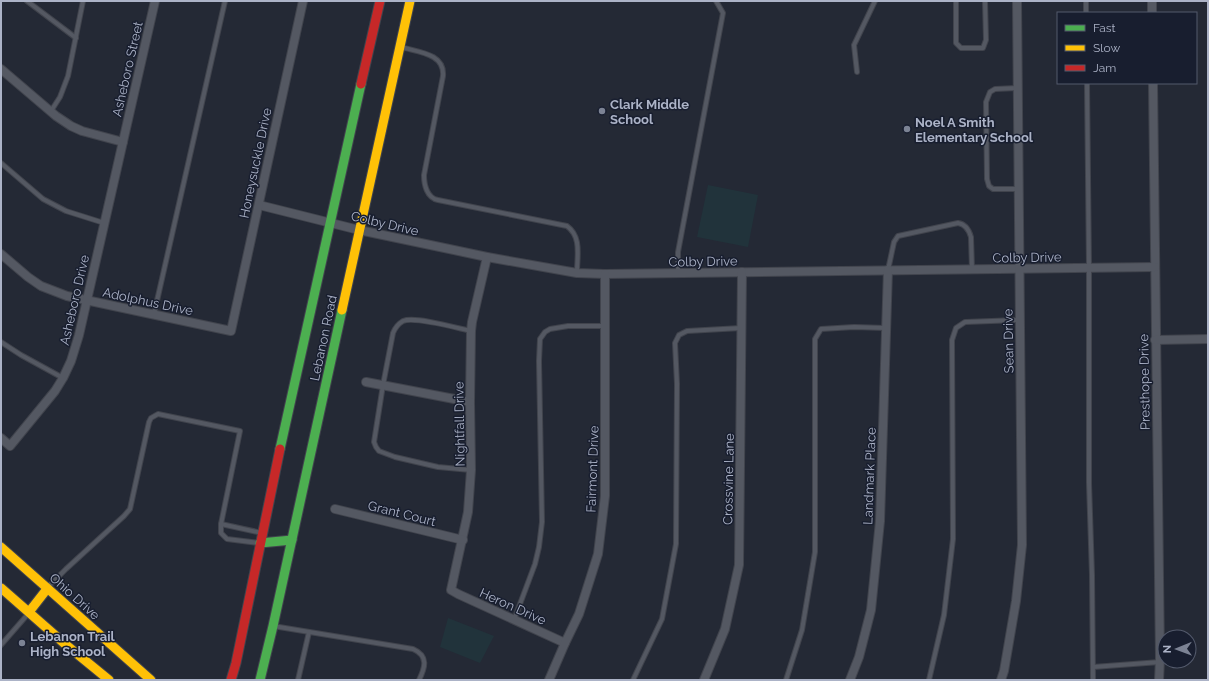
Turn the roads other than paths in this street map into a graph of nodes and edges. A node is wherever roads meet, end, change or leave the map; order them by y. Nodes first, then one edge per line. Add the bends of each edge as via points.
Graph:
1 (27, 1) edge
2 (83, 1) edge
3 (155, 1) edge
4 (225, 1) edge
5 (303, 1) edge
6 (380, 1) edge
7 (410, 1) edge
8 (716, 1) edge
9 (875, 1) edge
10 (956, 1) edge
11 (985, 1) edge
12 (1017, 1) edge
13 (1086, 1) edge
14 (1152, 1) edge
15 (1086, 12) edge
16 (1152, 12) edge
17 (76, 38) junction
18 (400, 47) junction
19 (1, 69) edge
20 (857, 72) dead end
21 (1087, 84) edge
22 (1153, 84) edge
23 (1017, 88) junction
24 (50, 111) junction
25 (123, 142) junction
26 (1, 163) edge
27 (1018, 189) junction
28 (259, 205) junction
29 (330, 222) junction
30 (104, 223) junction
31 (359, 230) junction
32 (1, 254) edge
33 (487, 258) junction
34 (1155, 267) junction
35 (1090, 268) junction
36 (1019, 269) junction
37 (888, 270) junction
38 (972, 270) junction
39 (742, 272) junction
40 (577, 273) junction
41 (678, 273) junction
42 (605, 274) junction
43 (86, 300) junction
44 (154, 314) junction
45 (1020, 320) junction
46 (605, 326) junction
47 (742, 328) junction
48 (886, 328) junction
49 (231, 331) joint
50 (471, 331) junction
51 (1208, 339) edge
52 (1155, 340) junction
53 (1, 342) edge
54 (63, 378) junction
55 (366, 382) dead end
56 (383, 385) junction
57 (470, 402) junction
58 (1, 438) edge
59 (472, 470) junction
60 (335, 509) dead end
61 (221, 524) junction
62 (261, 538) junction
63 (292, 540) junction
64 (463, 540) junction
65 (1, 547) edge
66 (1, 588) edge
67 (47, 589) junction
68 (451, 590) joint
69 (29, 612) junction
70 (514, 620) junction
71 (273, 626) junction
72 (1159, 629) edge
73 (309, 632) junction
74 (565, 643) junction
75 (1, 645) edge
76 (1157, 662) edge
77 (1093, 668) junction
78 (1160, 669) edge
79 (109, 680) edge
80 (151, 680) edge
81 (231, 680) edge
82 (260, 680) edge
83 (298, 680) edge
84 (418, 680) edge
85 (549, 680) edge
86 (633, 680) edge
87 (704, 680) edge
88 (786, 680) edge
89 (850, 680) edge
90 (928, 680) edge
91 (1001, 680) edge
92 (1093, 680) edge
93 (1159, 680) edge

1 - 17 lane
2 - 17 lane
3 - 25 street, Asheboro Street
4 - 44 lane
5 - 28 street, Honeysuckle Drive
6 - 29 main road, Lebanon Road
7 - 18 main road, Lebanon Road
8 - 41 lane via 723,13 678,252
9 - 20 lane via 854,45
10 - 11 lane via 956,43 961,48 983,48 986,40
12 - 23 street, Sean Drive
13 - 15 lane
14 - 16 street
17 - 24 lane via 68,76 60,97
18 - 31 main road, Lebanon Road
18 - 40 lane via 435,57 443,69 424,175 425,185 431,196 435,200 567,226 577,239
19 - 24 street
21 - 35 lane
22 - 34 street, Presthope Drive
23 - 27 street, Sean Drive
23 - 27 lane via 995,89 990,92 986,102 989,186 993,189
24 - 25 street via 82,131
25 - 30 street, Asheboro Drive
26 - 30 lane via 43,199 66,211
27 - 36 street, Sean Drive
28 - 29 street, Colby Drive
28 - 49 street, Honeysuckle Drive
29 - 31 street, Colby Drive
29 - 62 main road, Lebanon Road
30 - 43 street, Asheboro Drive
31 - 33 street, Colby Drive
31 - 63 main road, Lebanon Road
32 - 43 street, Adolphus Drive via 42,286
33 - 40 street, Colby Drive
33 - 50 street, Nightfall Drive
34 - 35 street, Colby Drive
34 - 52 street, Presthope Drive
35 - 36 street, Colby Drive
35 - 77 lane via 1089,483
36 - 38 street, Colby Drive
36 - 45 street, Sean Drive
37 - 38 street, Colby Drive
37 - 38 lane via 894,242 898,236 958,223 970,232
37 - 39 street, Colby Drive
37 - 48 street, Landmark Place
39 - 41 street, Colby Drive
39 - 47 street, Crossvine Lane
40 - 42 street, Colby Drive
41 - 42 street, Colby Drive
42 - 46 street, Fairmont Drive
43 - 44 street, Adolphus Drive
43 - 54 street, Asheboro Drive via 77,342
44 - 49 street, Adolphus Drive
45 - 90 lane via 966,322 956,328 952,340 954,539 944,615
45 - 91 street, Sean Drive via 1022,545 1016,601
46 - 70 lane via 568,326 550,329 540,339 542,522 535,564
46 - 74 street, Fairmont Drive via 605,496 598,554 579,614
47 - 86 lane via 686,331 679,335 675,342 676,544 662,619
47 - 87 street, Crossvine Lane via 740,565 725,629
48 - 88 lane via 821,329 815,339 814,552 802,630
48 - 89 street, Landmark Place via 880,521 871,610 859,657
50 - 56 lane via 417,320 401,322 393,333
50 - 57 street, Nightfall Drive
51 - 52 street
52 - 72 street, Presthope Drive
53 - 54 lane
54 - 58 street, Asheboro Drive via 10,446
55 - 56 street
56 - 57 street
56 - 59 lane via 374,442 379,452 438,467
57 - 59 street, Nightfall Drive
59 - 64 street, Nightfall Drive
60 - 64 street, Grant Court
61 - 62 lane
61 - 62 lane via 221,534 227,539 250,542
61 - 67 lane via 240,431 158,414 149,422 130,509
62 - 63 main road
62 - 81 main road, Lebanon Road
63 - 71 main road, Lebanon Road
64 - 68 street, Nightfall Drive
65 - 67 main road, Ohio Drive
66 - 69 main road
67 - 69 main road
67 - 80 main road, Ohio Drive
68 - 70 street, Heron Drive
69 - 75 lane
69 - 79 main road
70 - 74 street, Heron Drive
71 - 73 lane
71 - 82 main road, Lebanon Road
73 - 83 lane
73 - 84 lane via 416,650 422,655 424,663
74 - 85 street, Fairmont Drive
76 - 77 lane
77 - 92 lane
78 - 93 street, Presthope Drive

